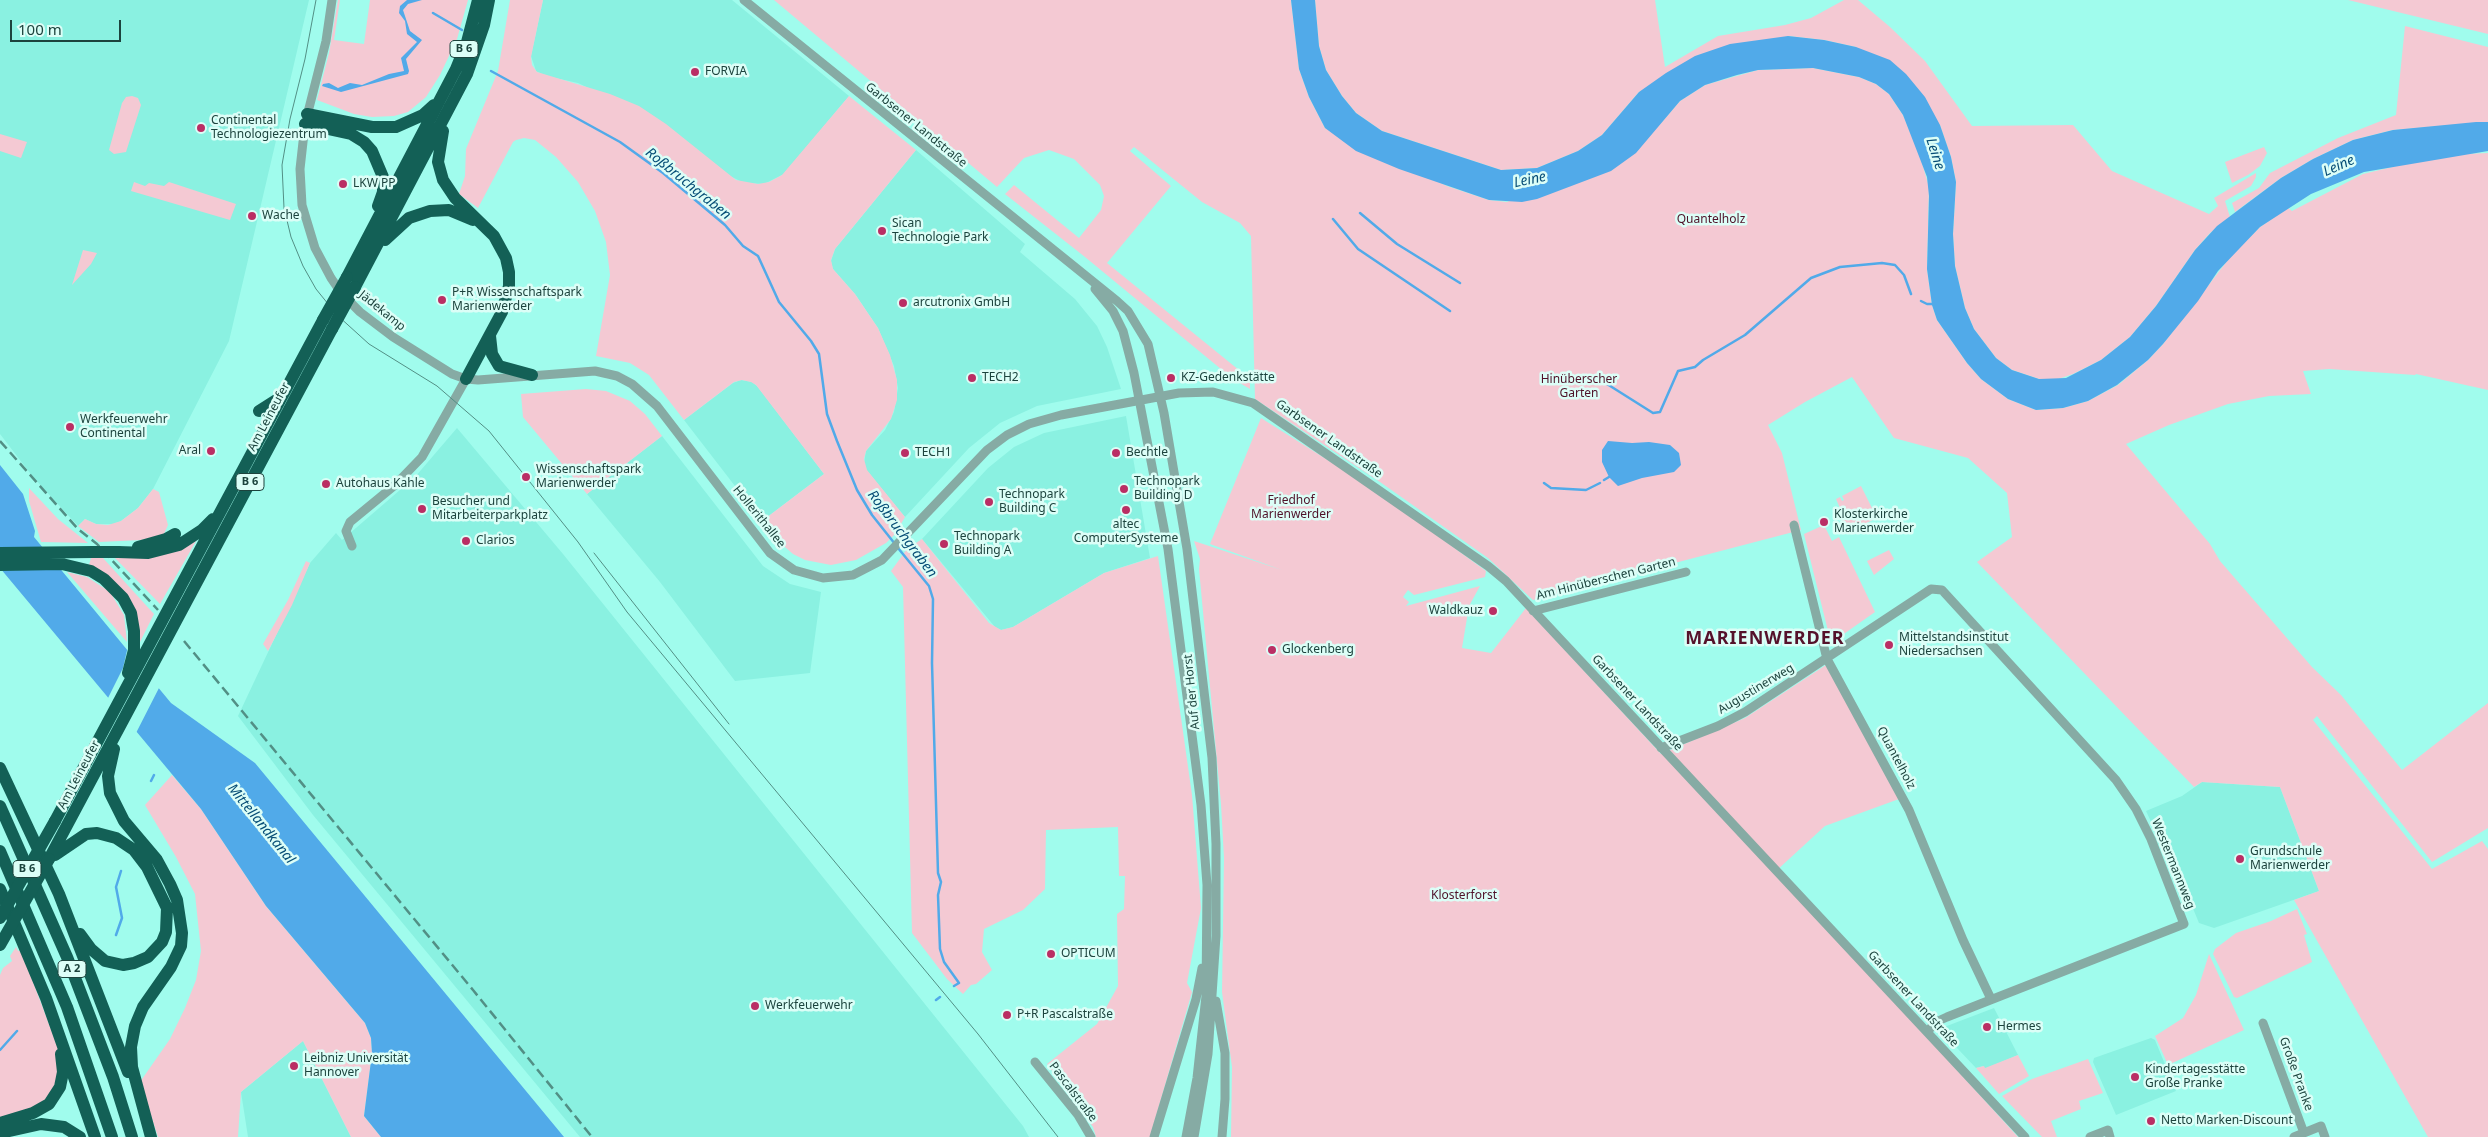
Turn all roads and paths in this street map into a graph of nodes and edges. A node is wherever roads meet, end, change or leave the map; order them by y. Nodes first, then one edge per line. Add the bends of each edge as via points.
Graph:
1 (332, 0) edge
2 (478, 0) edge
3 (490, 0) edge
4 (744, 0) edge
5 (443, 96) junction
6 (447, 114) junction
7 (306, 119) junction
8 (477, 221) junction
9 (372, 255) junction
10 (354, 264) junction
11 (1074, 268) junction
12 (351, 282) junction
13 (328, 325) junction
14 (490, 336) junction
15 (532, 375) junction
16 (466, 379) junction
17 (283, 395) junction
18 (1160, 396) junction
19 (1139, 400) junction
20 (259, 411) dead end
21 (224, 506) junction
22 (1794, 525) dead end
23 (175, 534) dead end
24 (352, 546) dead end
25 (118, 552) junction
26 (0, 553) edge
27 (0, 566) edge
28 (1686, 572) dead end
29 (1931, 589) joint
30 (1533, 611) junction
31 (138, 655) junction
32 (1827, 659) junction
33 (122, 725) junction
34 (1661, 748) junction
35 (0, 768) edge
36 (0, 806) edge
37 (64, 841) junction
38 (0, 851) edge
39 (0, 889) edge
40 (59, 894) junction
41 (0, 918) edge
42 (1208, 935) junction
43 (0, 945) edge
44 (1214, 988) junction
45 (46, 998) junction
46 (1992, 999) junction
47 (2263, 1023) dead end
48 (1927, 1032) junction
49 (1208, 1054) junction
50 (1035, 1062) dead end
51 (1224, 1068) junction
52 (0, 1123) edge
53 (149, 1131) edge
54 (0, 1133) edge
55 (2304, 1133) junction
56 (80, 1137) edge
57 (95, 1137) edge
58 (112, 1137) edge
59 (132, 1137) edge
60 (1091, 1137) edge
61 (1154, 1137) edge
62 (1186, 1137) edge
63 (1194, 1137) edge
64 (1222, 1137) edge
65 (2026, 1137) edge
66 (2090, 1137) edge
67 (2110, 1137) edge
68 (2294, 1137) edge
69 (2325, 1137) edge

1 - 7 street, Jädekamp via 326,40
2 - 5 highway, Am Leineufer / B 6 via 467,42
3 - 6 highway, Am Leineufer / B 6 via 477,49
4 - 11 street, Garbsener Landstraße
5 - 7 highway via 423,116 396,127
5 - 10 highway, Am Leineufer / B 6
6 - 8 highway via 438,162 443,180
6 - 9 highway, Am Leineufer / B 6
7 - 10 highway via 351,134 364,142 378,161 383,192
7 - 16 street, Jädekamp via 300,169 302,204 315,248 331,278 342,294 377,326 452,374
8 - 9 highway via 449,210 430,211 409,218
8 - 14 highway via 501,246 509,272 506,299
9 - 12 highway, Am Leineufer / B 6
10 - 12 highway, Am Leineufer / B 6
11 - 18 street, Garbsener Landstraße via 1117,301 1136,323 1151,352
11 - 19 street, Garbsener Landstraße via 1113,311 1123,331
12 - 13 highway, Am Leineufer / B 6, bridge
13 - 17 highway, Am Leineufer / B 6
13 - 33 highway, Am Leineufer / B 6
14 - 15 highway via 492,354 498,366
14 - 16 highway
15 - 16 street, Hollerithallee
15 - 19 street, Hollerithallee via 595,371 617,376 638,387 657,406 763,545 794,570 815,577 847,577 874,566 897,546 979,458 1007,435 1046,418
16 - 24 street via 422,457 395,485 350,522 346,531
17 - 20 highway
17 - 21 highway, Am Leineufer / B 6
18 - 19 street, Garbsener Landstraße
18 - 30 street, Garbsener Landstraße via 1213,392 1260,407 1488,566
18 - 44 street, Auf der Horst via 1190,568 1212,758 1217,884
19 - 42 street, Auf der Horst via 1168,549 1196,761 1205,844
21 - 25 highway via 202,530 179,545 148,553
21 - 31 highway, Am Leineufer / B 6
22 - 32 street, Quantelholz
23 - 25 highway
25 - 26 highway, bridge
27 - 31 highway via 62,564 104,578 123,598 131,613
28 - 30 street, Am Hinüberschen Garten
29 - 32 street, Augustinerweg
29 - 46 street, Westermannweg via 1942,590 2116,780 2151,838 2184,924
30 - 34 street, Garbsener Landstraße
31 - 41 highway, Am Leineufer / B 6, bridge via 112,715
32 - 34 street, Augustinerweg via 1718,726
32 - 46 street, Quantelholz via 1909,810 1963,940
33 - 37 highway, Am Leineufer / B 6
33 - 53 highway via 108,776 110,793 124,821 157,860 170,884 177,900 182,933 181,946 171,967 143,1007 131,1048 132,1067
34 - 48 street, Garbsener Landstraße
35 - 40 highway
36 - 59 highway, A 2 via 67,958
37 - 40 highway via 97,832 116,838 134,850 147,867 167,908 166,932 157,949 148,957 129,964 114,964 91,949
37 - 43 highway, B 6, bridge via 49,860
38 - 58 highway, A 2 via 68,1007
39 - 45 highway
40 - 53 highway
42 - 61 street, Auf der Horst via 1196,999
42 - 62 street, Auf der Horst via 1200,1051
44 - 49 street, Auf der Horst
44 - 51 street, Auf der Horst
45 - 52 highway via 62,1057 60,1087 42,1109
45 - 57 highway
46 - 48 street, Westermannweg via 1936,1022
47 - 55 street, Große Pranke
48 - 65 street, Garbsener Landstraße
49 - 51 street via 1214,1050 1220,1053
49 - 63 street, Auf der Horst
50 - 60 street, Pascalstraße via 1078,1115
51 - 64 street, Auf der Horst
54 - 56 highway via 41,1124 64,1127
55 - 68 street
55 - 69 street via 2321,1126
66 - 67 street via 2108,1130

